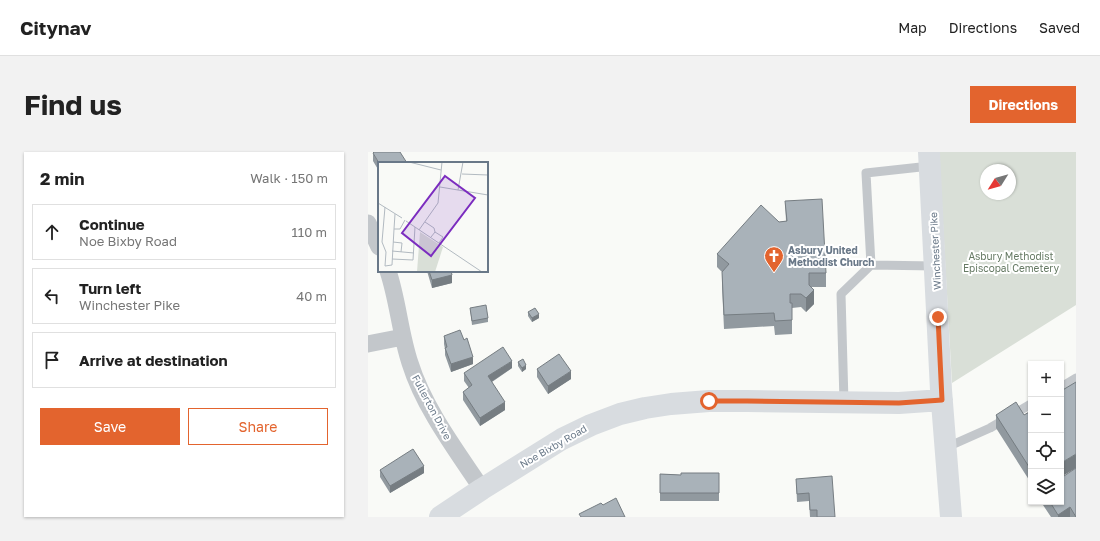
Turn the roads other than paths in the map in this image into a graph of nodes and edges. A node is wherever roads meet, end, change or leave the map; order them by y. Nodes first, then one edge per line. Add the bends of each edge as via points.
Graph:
1 (930, 159) edge
2 (368, 223) edge
3 (378, 245) edge
4 (871, 265) junction
5 (936, 266) junction
6 (388, 272) edge
7 (403, 336) junction
8 (368, 344) edge
9 (1076, 378) edge
10 (1064, 385) edge
11 (942, 400) junction
12 (844, 402) junction
13 (1028, 406) edge
14 (946, 448) junction
15 (482, 489) junction
16 (440, 517) edge
17 (951, 517) edge

1 - 4 lane via 866,173
1 - 5 street, Winchester Pike
2 - 3 street
4 - 5 lane
4 - 12 lane via 841,294
5 - 11 street, Winchester Pike
6 - 7 street, Fullerton Drive
7 - 8 street
7 - 15 street, Fullerton Drive via 417,383 441,426
9 - 10 lane
11 - 12 street, Noe Bixby Road via 899,403
11 - 14 street, Winchester Pike
12 - 15 street, Noe Bixby Road via 709,401 671,404 620,414 562,439
13 - 14 lane via 990,428
14 - 17 street, Winchester Pike
15 - 16 street, Noe Bixby Road

